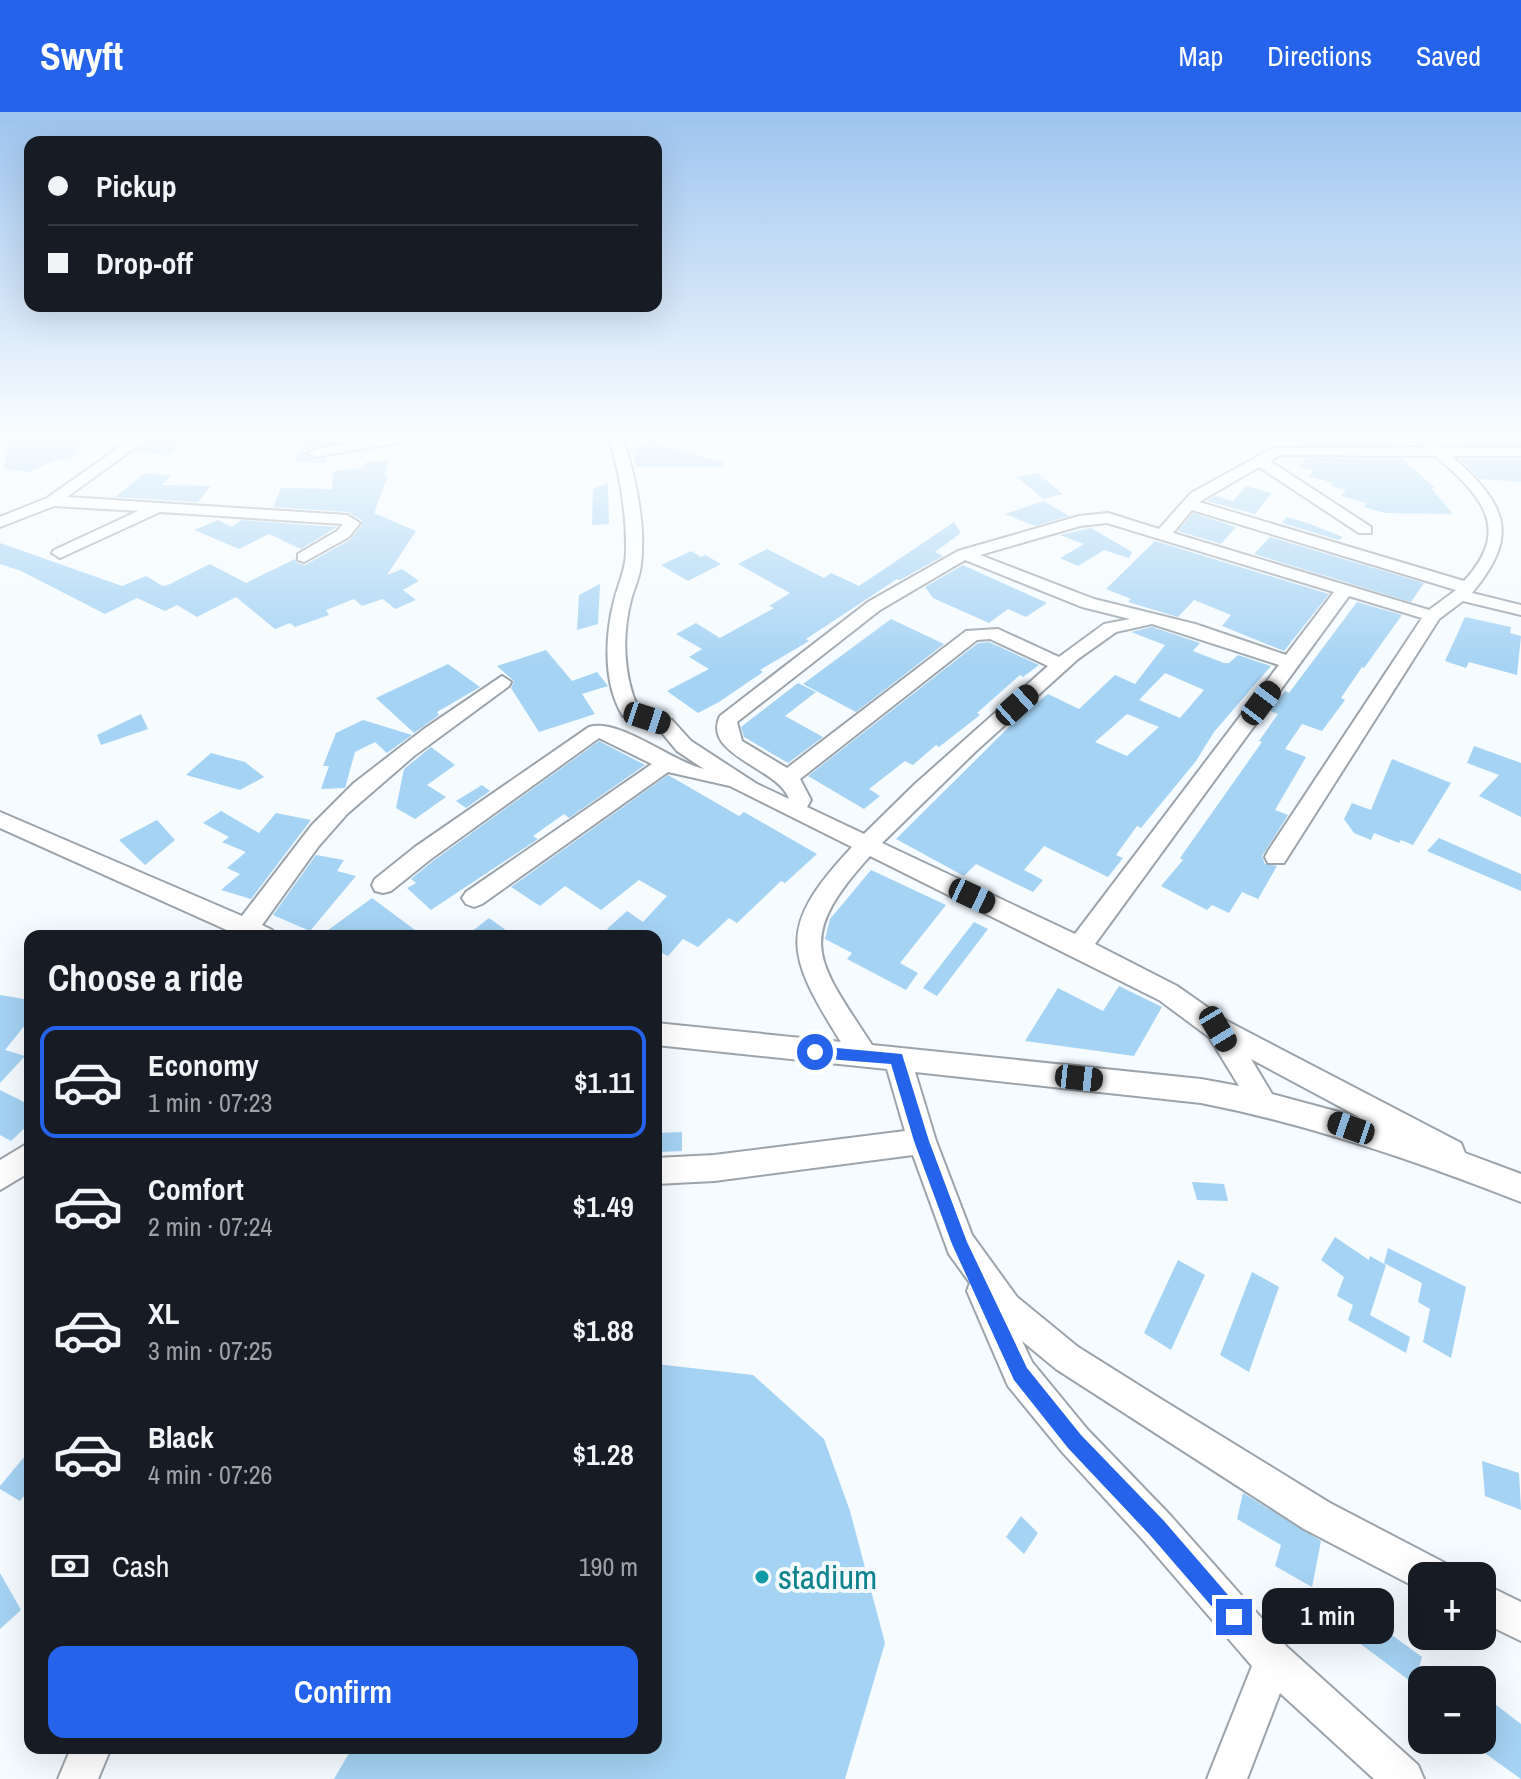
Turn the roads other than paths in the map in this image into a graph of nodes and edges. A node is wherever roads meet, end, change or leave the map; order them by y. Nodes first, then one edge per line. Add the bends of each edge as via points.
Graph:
1 (142, 515) edge
2 (272, 515) edge
3 (629, 515) edge
4 (1180, 515) edge
5 (1224, 515) edge
6 (1342, 515) edge
7 (1493, 515) edge
8 (1365, 530) dead end
9 (1163, 534) junction
10 (60, 553) dead end
11 (964, 554) junction
12 (304, 557) dead end
13 (1463, 591) junction
14 (1343, 592) junction
15 (1099, 606) junction
16 (1521, 610) edge
17 (1432, 616) junction
18 (1152, 619) junction
19 (1110, 628) junction
20 (1291, 663) junction
21 (1061, 665) junction
22 (502, 682) dead end
23 (669, 762) junction
24 (787, 779) junction
25 (741, 783) junction
26 (794, 811) junction
27 (0, 819) edge
28 (864, 845) junction
29 (1276, 857) dead end
30 (383, 885) dead end
31 (474, 898) dead end
32 (248, 930) edge
33 (257, 930) edge
34 (1079, 947) junction
35 (1218, 1029) junction
36 (662, 1035) edge
37 (864, 1056) junction
38 (897, 1058) junction
39 (1262, 1101) junction
40 (922, 1141) junction
41 (24, 1159) edge
42 (662, 1171) edge
43 (1491, 1176) junction
44 (0, 1177) edge
45 (1521, 1188) edge
46 (960, 1244) junction
47 (1408, 1563) edge
48 (1496, 1609) edge
49 (1521, 1622) edge
50 (1273, 1661) junction
51 (1227, 1779) edge
52 (1404, 1779) edge

1 - 10 street
2 - 12 street via 352,523
3 - 25 street via 633,565 622,603 617,660 623,700 630,712 665,724 684,746
4 - 9 street
5 - 13 street
6 - 8 street
7 - 13 street via 1498,540 1489,562
9 - 11 street via 1119,520 1090,518
9 - 14 street
11 - 15 street
11 - 24 street via 874,606 727,720 728,738 735,745
13 - 16 street
13 - 17 street
14 - 17 street
14 - 20 street
15 - 18 street
15 - 19 street
17 - 29 street
18 - 19 street
18 - 20 street
19 - 21 street
20 - 34 street
21 - 24 street via 992,633 972,635
21 - 28 street
22 - 33 street via 344,805 320,830
23 - 25 street via 682,771
23 - 30 street via 596,731
23 - 31 street
24 - 26 street via 799,793
25 - 26 street
26 - 28 street
27 - 32 street
28 - 34 street
28 - 37 street via 815,907 808,931 815,973
34 - 35 street via 1145,980
35 - 39 street
35 - 43 street
36 - 37 street
37 - 38 street
38 - 39 street
38 - 40 street
39 - 43 street
40 - 42 street
40 - 46 street
41 - 44 street
43 - 45 street
46 - 47 street via 1006,1308 1067,1358 1317,1516
46 - 50 street via 1020,1374
48 - 49 street
50 - 51 street
50 - 52 street

